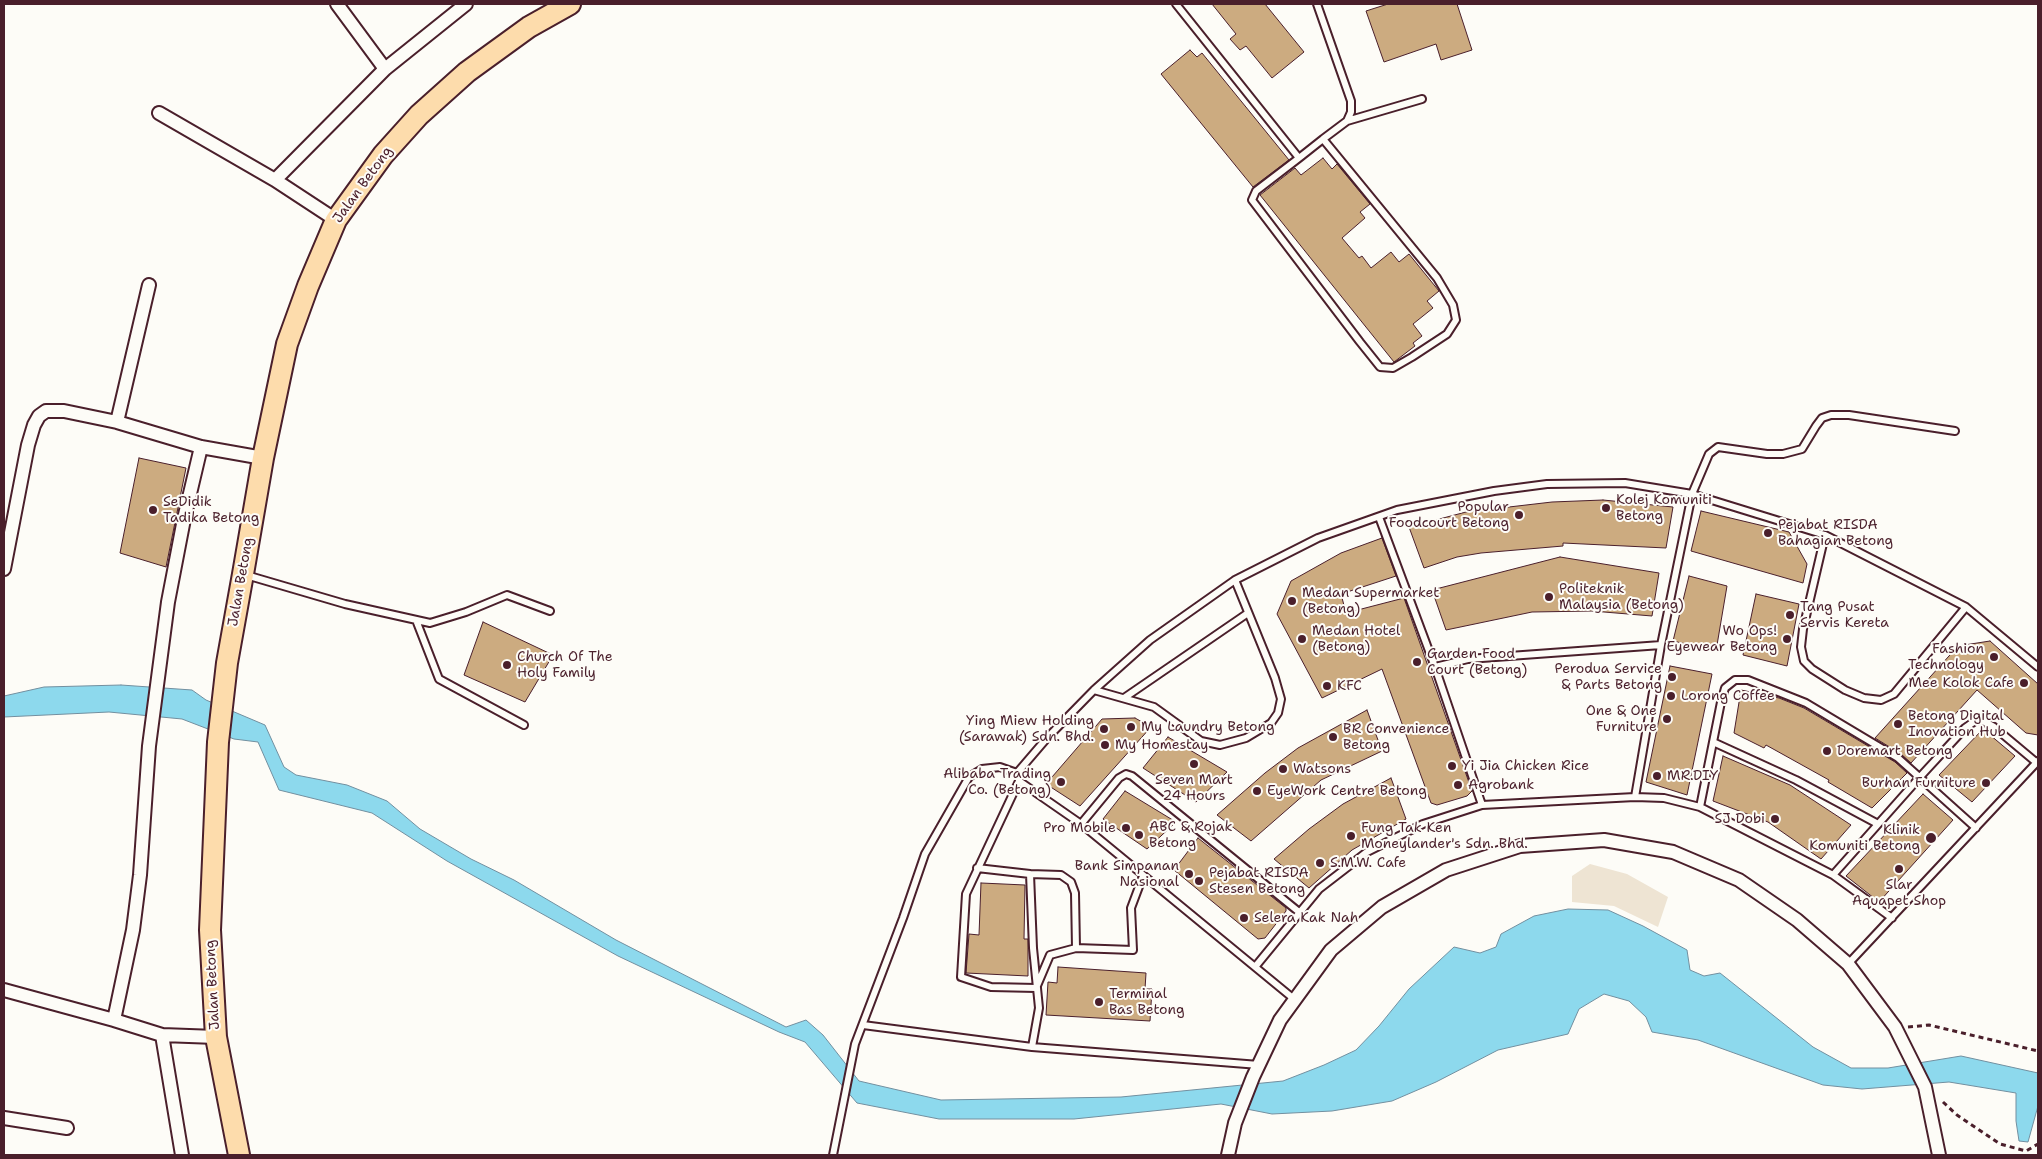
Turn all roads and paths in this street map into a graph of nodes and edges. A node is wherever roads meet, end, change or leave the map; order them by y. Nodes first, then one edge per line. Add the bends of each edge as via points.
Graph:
1 (337, 4) edge
2 (466, 4) edge
3 (570, 4) edge
4 (1176, 4) edge
5 (1317, 4) edge
6 (385, 69) junction
7 (1422, 99) dead end
8 (158, 114) dead end
9 (1347, 121) junction
10 (1323, 139) junction
11 (1299, 158) junction
12 (275, 180) junction
13 (336, 220) junction
14 (149, 285) dead end
15 (117, 422) junction
16 (1955, 431) dead end
17 (202, 447) junction
18 (263, 458) junction
19 (1692, 494) junction
20 (1379, 516) junction
21 (1825, 535) junction
22 (4, 569) edge
23 (243, 574) junction
24 (1235, 580) junction
25 (1966, 607) junction
26 (550, 612) dead end
27 (1248, 613) junction
28 (416, 620) junction
29 (1661, 644) junction
30 (1436, 667) junction
31 (2038, 668) edge
32 (1094, 690) junction
33 (1124, 698) junction
34 (524, 725) dead end
35 (1713, 742) junction
36 (2037, 762) edge
37 (1017, 773) junction
38 (1919, 778) junction
39 (1019, 781) junction
40 (1635, 796) junction
41 (1482, 804) junction
42 (1700, 807) junction
43 (1081, 824) junction
44 (1878, 824) junction
45 (1976, 828) junction
46 (977, 868) junction
47 (1030, 874) junction
48 (1833, 875) junction
49 (1143, 876) junction
50 (1299, 912) junction
51 (1892, 918) junction
52 (1076, 948) junction
53 (1848, 964) junction
54 (1255, 967) junction
55 (1036, 988) junction
56 (4, 990) edge
57 (1294, 999) junction
58 (114, 1020) junction
59 (863, 1025) junction
60 (1895, 1027) junction
61 (162, 1035) junction
62 (216, 1037) junction
63 (1032, 1047) junction
64 (2038, 1051) edge
65 (1256, 1071) junction
66 (1928, 1104) junction
67 (4, 1118) edge
68 (67, 1128) dead end
69 (2038, 1144) edge
70 (182, 1155) edge
71 (239, 1155) edge
72 (833, 1155) edge
73 (1228, 1155) edge
74 (1939, 1155) edge

1 - 6 street
2 - 6 street
3 - 13 main road, Jalan Betong via 529,27 467,72 419,115 383,155
4 - 11 lane
5 - 9 lane via 1351,102 1352,112
6 - 12 street
7 - 9 lane
8 - 12 street
9 - 10 lane
10 - 11 lane
10 - 11 lane via 1437,278 1453,305 1456,320 1447,334 1393,368 1380,367 1252,200 1256,190
12 - 13 street
13 - 18 main road, Jalan Betong via 287,344
14 - 15 street
15 - 17 street
15 - 22 street via 52,410 39,416 28,445
16 - 19 lane via 1831,415 1822,418 1802,449 1767,454 1718,448 1710,454
17 - 18 street
17 - 58 street via 168,602 154,710 136,911
18 - 23 main road, Jalan Betong
19 - 20 lane via 1624,483 1547,484 1494,491
19 - 21 lane
19 - 29 lane
20 - 24 lane via 1318,538
20 - 30 lane
21 - 25 lane
21 - 25 lane via 1801,647 1804,661 1812,670 1845,690 1864,698 1881,700 1894,694
23 - 28 lane via 345,604
23 - 62 main road, Jalan Betong via 227,663 219,734 210,930
24 - 27 lane
24 - 32 lane via 1150,640
25 - 31 lane
26 - 28 lane via 507,595 430,623
27 - 33 lane
27 - 33 lane via 1281,700 1271,723 1246,738 1220,744 1201,741 1154,707
28 - 34 lane via 439,679
29 - 30 lane via 1468,659
29 - 40 lane
30 - 41 lane
32 - 33 lane
32 - 37 lane
35 - 38 lane via 1725,688 1735,680 1748,680 1795,697 1828,715 1898,758
35 - 42 lane
35 - 44 lane via 1796,780
36 - 38 lane via 1994,727 1975,721
36 - 45 lane
37 - 39 lane
37 - 59 lane via 1000,767 982,769 969,777 924,854
38 - 44 lane
38 - 45 lane
39 - 43 lane
39 - 46 lane
40 - 41 lane
40 - 42 lane via 1664,798
41 - 50 lane via 1423,824 1367,852 1319,889
42 - 48 lane
43 - 49 lane
43 - 50 lane via 1119,778 1126,774 1132,776
44 - 48 lane
45 - 51 lane
46 - 47 lane
46 - 55 lane via 966,894 961,977 991,987
47 - 52 lane via 1061,875 1071,882 1075,893
47 - 55 lane
48 - 51 lane
49 - 52 lane via 1131,908 1133,950
49 - 54 lane
50 - 54 lane
51 - 53 lane
52 - 55 lane via 1050,955
53 - 57 street via 1797,920 1739,880 1673,852 1604,840 1520,846 1446,870 1382,907 1331,950
53 - 60 street
54 - 57 lane
55 - 63 lane via 1039,1008
56 - 58 street
57 - 65 street via 1280,1020
58 - 61 street
59 - 63 lane
59 - 72 lane via 855,1044
60 - 64 path via 1929,1025
60 - 66 street via 1925,1087
61 - 62 street
61 - 70 street
62 - 71 main road, Jalan Betong
63 - 65 lane
65 - 73 street via 1235,1123
66 - 69 path via 1942,1100 1958,1116 2000,1144 2026,1151
66 - 74 street
67 - 68 street

